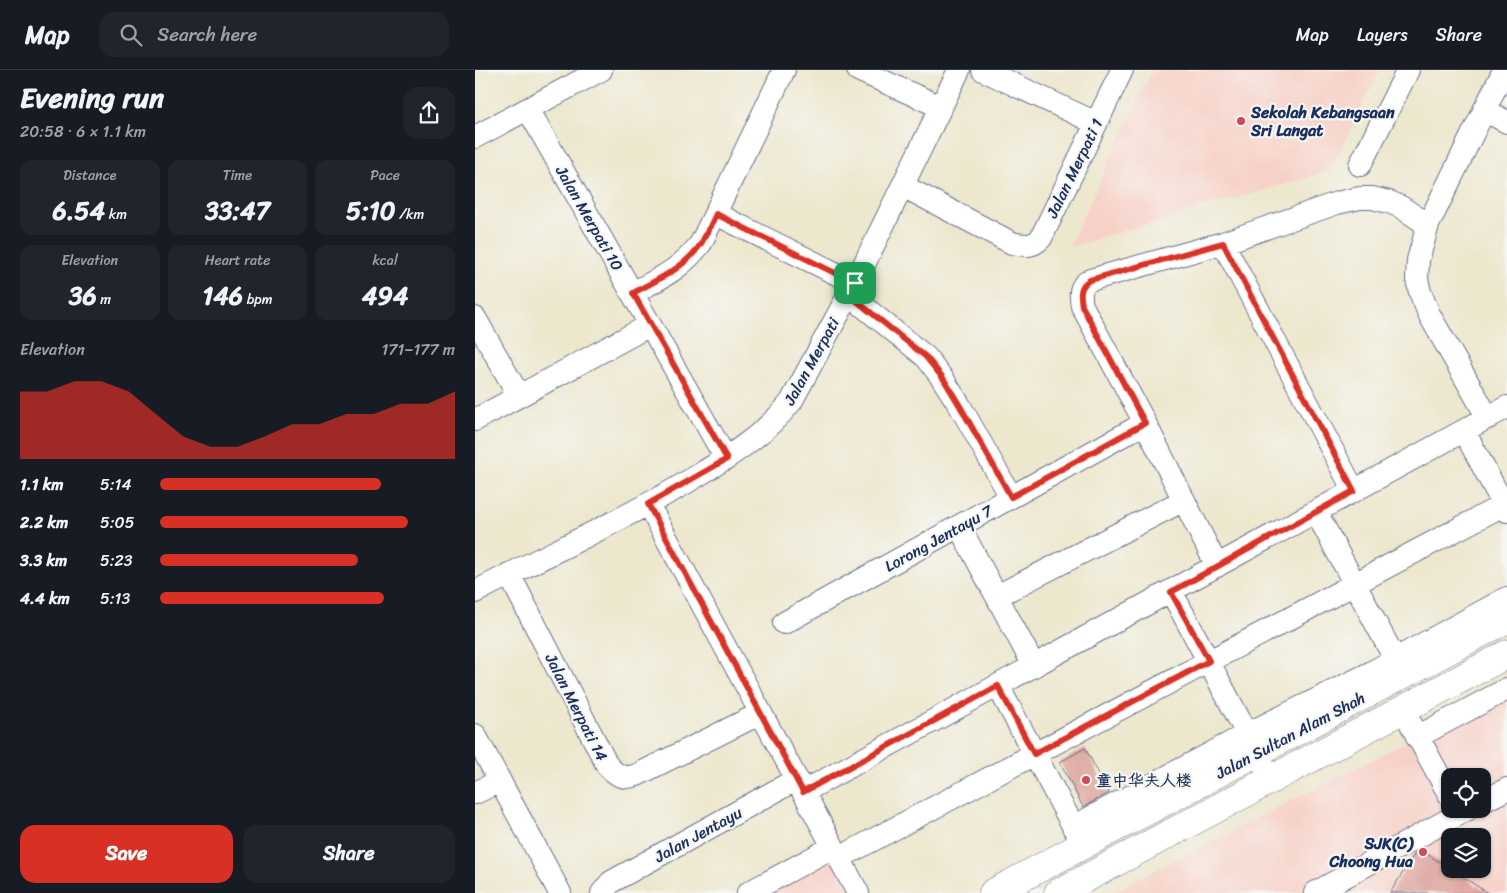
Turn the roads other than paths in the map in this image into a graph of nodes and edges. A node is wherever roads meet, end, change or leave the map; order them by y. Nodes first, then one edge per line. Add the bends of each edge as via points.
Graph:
1 (601, 70) edge
2 (784, 70) edge
3 (858, 70) edge
4 (959, 70) edge
5 (983, 70) edge
6 (1122, 70) edge
7 (1408, 70) edge
8 (1504, 70) edge
9 (941, 107) junction
10 (528, 109) junction
11 (1484, 110) junction
12 (1507, 122) edge
13 (1096, 123) junction
14 (475, 137) edge
15 (1360, 165) dead end
16 (903, 186) junction
17 (716, 214) junction
18 (1428, 225) junction
19 (1223, 243) junction
20 (852, 289) junction
21 (633, 293) junction
22 (475, 318) edge
23 (650, 324) junction
24 (519, 396) junction
25 (1497, 413) edge
26 (475, 420) edge
27 (1145, 423) junction
28 (1464, 431) junction
29 (727, 459) junction
30 (1354, 491) junction
31 (1011, 497) junction
32 (1184, 500) junction
33 (648, 504) junction
34 (1506, 506) edge
35 (1316, 512) junction
36 (959, 526) junction
37 (1217, 566) junction
38 (509, 574) junction
39 (1355, 584) junction
40 (475, 592) edge
41 (1171, 592) junction
42 (997, 596) junction
43 (1507, 598) edge
44 (1507, 619) edge
45 (784, 623) dead end
46 (1507, 654) edge
47 (1395, 659) junction
48 (1209, 661) junction
49 (1034, 666) junction
50 (998, 686) junction
51 (1507, 689) edge
52 (1403, 710) junction
53 (761, 713) junction
54 (475, 735) edge
55 (1417, 737) junction
56 (1252, 743) junction
57 (1034, 754) junction
58 (1441, 776) edge
59 (1271, 779) junction
60 (500, 781) junction
61 (800, 786) junction
62 (1507, 788) edge
63 (475, 793) edge
64 (1491, 797) edge
65 (1441, 817) edge
66 (1078, 836) junction
67 (836, 853) junction
68 (1052, 862) junction
69 (1064, 892) edge
70 (560, 893) edge
71 (603, 893) edge
72 (748, 893) edge
73 (858, 893) edge
74 (993, 893) edge
75 (1315, 893) edge

1 - 10 street
2 - 17 street
3 - 9 street
4 - 9 street, Jalan Merpati
5 - 13 street
6 - 13 street, Jalan Merpati 1
7 - 15 street
8 - 11 street
9 - 16 street, Jalan Merpati
10 - 14 street
10 - 21 street, Jalan Merpati 10
11 - 12 street
11 - 18 street
13 - 16 street, Jalan Merpati 1 via 1041,238 1029,246 1012,243
16 - 20 street, Jalan Merpati
17 - 20 street
17 - 21 street via 690,258
18 - 19 street via 1401,206 1360,198
18 - 25 street via 1419,260 1417,278 1420,292 1430,316
19 - 27 street via 1090,280 1080,292 1082,306
19 - 30 street
20 - 29 street, Jalan Merpati via 791,402 778,418
20 - 31 street via 926,357 943,378
21 - 23 street, Jalan Merpati 10
22 - 24 street
23 - 24 street
23 - 29 street, Jalan Merpati 10
24 - 26 street
25 - 28 street, Jalan Jentayu
27 - 31 street, Lorong Jentayu 7
27 - 32 street
28 - 30 street, Jalan Jentayu
28 - 34 street
29 - 33 street, Jalan Merpati
30 - 35 street, Jalan Jentayu
31 - 36 street, Lorong Jentayu 7
32 - 37 street
32 - 42 street
33 - 38 street, Jalan Merpati
33 - 53 street
34 - 39 street
35 - 37 street, Jalan Jentayu
35 - 39 street
36 - 42 street
36 - 45 street, Lorong Jentayu 7
37 - 41 street, Jalan Jentayu
38 - 40 street, Jalan Merpati
38 - 53 street, Jalan Merpati 14 via 615,775 629,778 637,775
39 - 47 street
39 - 48 street
41 - 48 street
41 - 49 street, Jalan Jentayu
42 - 49 street
43 - 47 street
44 - 56 highway, Jalan Sultan Alam Shah
46 - 52 highway, Jalan Sultan Alam Shah
47 - 56 street
48 - 56 street
48 - 57 street
49 - 50 street, Jalan Jentayu
50 - 57 street
50 - 61 street, Jalan Jentayu
51 - 55 street
52 - 55 street
52 - 59 highway, Jalan Sultan Alam Shah
53 - 61 street
54 - 60 street
55 - 58 street
56 - 59 street
56 - 66 highway, Jalan Sultan Alam Shah
57 - 66 street
57 - 67 street
59 - 69 highway, Jalan Sultan Alam Shah
60 - 63 street
60 - 70 street
61 - 67 street
61 - 71 street, Jalan Jentayu via 611,882
62 - 64 street
65 - 75 street
66 - 68 highway, Jalan Sultan Alam Shah
67 - 72 street
67 - 73 street
68 - 69 street
68 - 74 highway, Jalan Sultan Alam Shah

